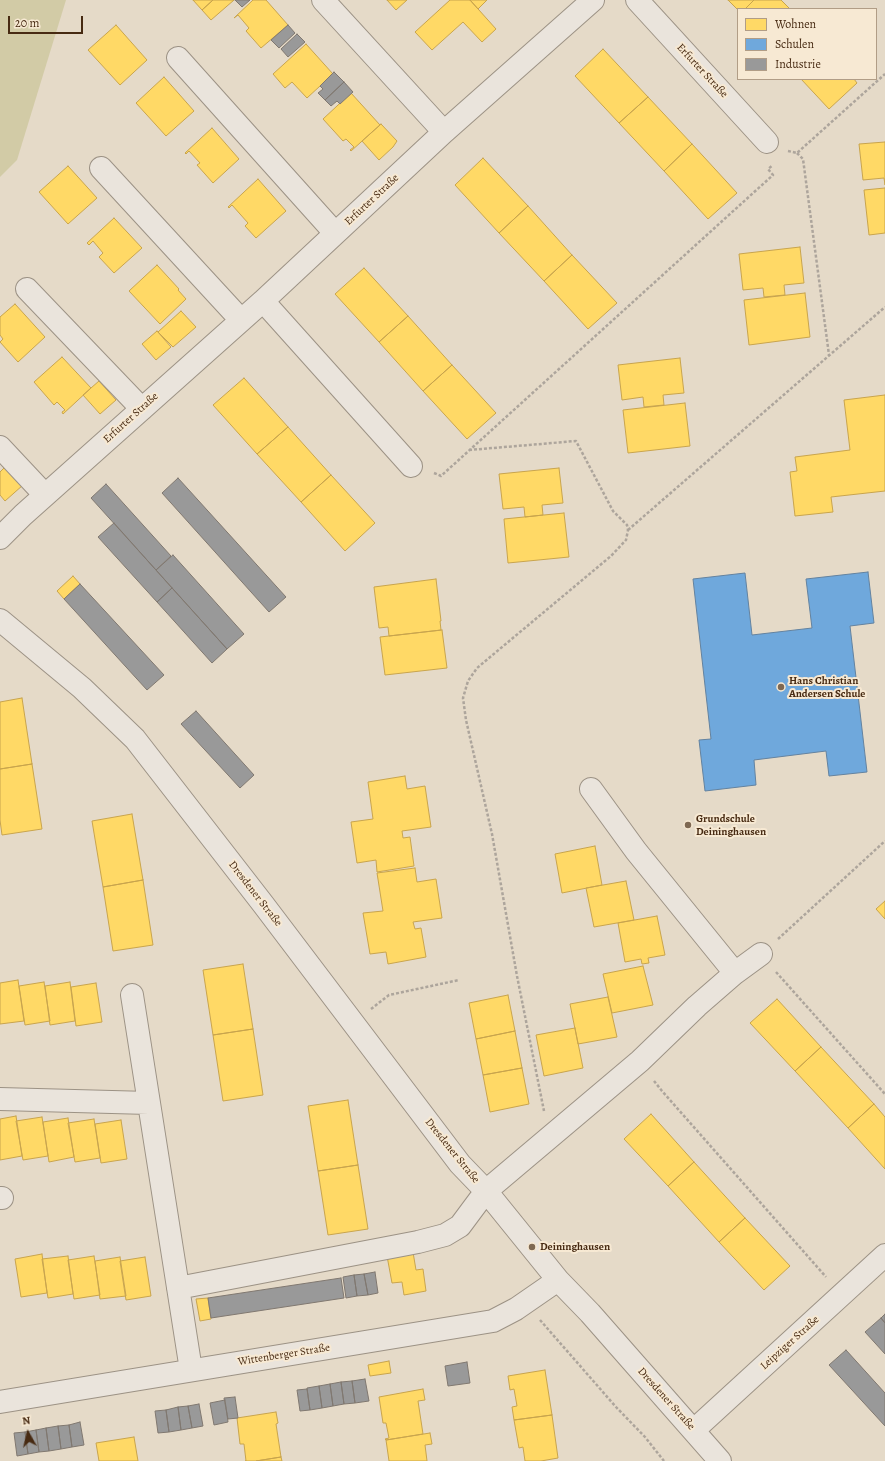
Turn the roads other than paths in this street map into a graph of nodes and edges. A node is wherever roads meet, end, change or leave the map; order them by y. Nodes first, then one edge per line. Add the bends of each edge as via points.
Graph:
1 (323, 0) edge
2 (593, 0) edge
3 (637, 0) edge
4 (178, 58) dead end
5 (444, 132) junction
6 (775, 149) road end
7 (101, 168) dead end
8 (336, 234) junction
9 (27, 289) dead end
10 (264, 301) junction
11 (241, 320) junction
12 (142, 409) junction
13 (0, 447) edge
14 (411, 466) road end
15 (45, 495) junction
16 (0, 538) edge
17 (0, 620) edge
18 (591, 789) dead end
19 (761, 954) road end
20 (735, 973) junction
21 (132, 995) dead end
22 (0, 1099) edge
23 (149, 1103) junction
24 (486, 1191) junction
25 (885, 1255) edge
26 (558, 1280) junction
27 (178, 1288) junction
28 (190, 1370) junction
29 (0, 1402) edge
30 (694, 1430) junction
31 (720, 1461) edge

1 - 5 street
2 - 5 street, Erfurter Straße
3 - 6 street, Erfurter Straße
4 - 8 street
5 - 8 street, Erfurter Straße
7 - 11 street
8 - 10 street, Erfurter Straße
9 - 12 street
10 - 11 street, Erfurter Straße
10 - 14 street
11 - 12 street, Erfurter Straße
12 - 15 street, Erfurter Straße
13 - 15 street
15 - 16 street, Erfurter Straße
17 - 24 street, Dresdener Straße via 82,688 135,739 460,1164
18 - 20 street via 636,851
19 - 20 street, Dresdener Straße
20 - 24 street, Dresdener Straße via 640,1061
21 - 23 street
22 - 23 street
23 - 27 street
24 - 26 street, Dresdener Straße
24 - 27 street via 460,1226 445,1235
25 - 30 street, Leipziger Straße
26 - 28 street, Wittenberger Straße via 526,1303 493,1321
26 - 30 street, Dresdener Straße
27 - 28 street
28 - 29 street, Wittenberger Straße
30 - 31 street, Dresdener Straße

